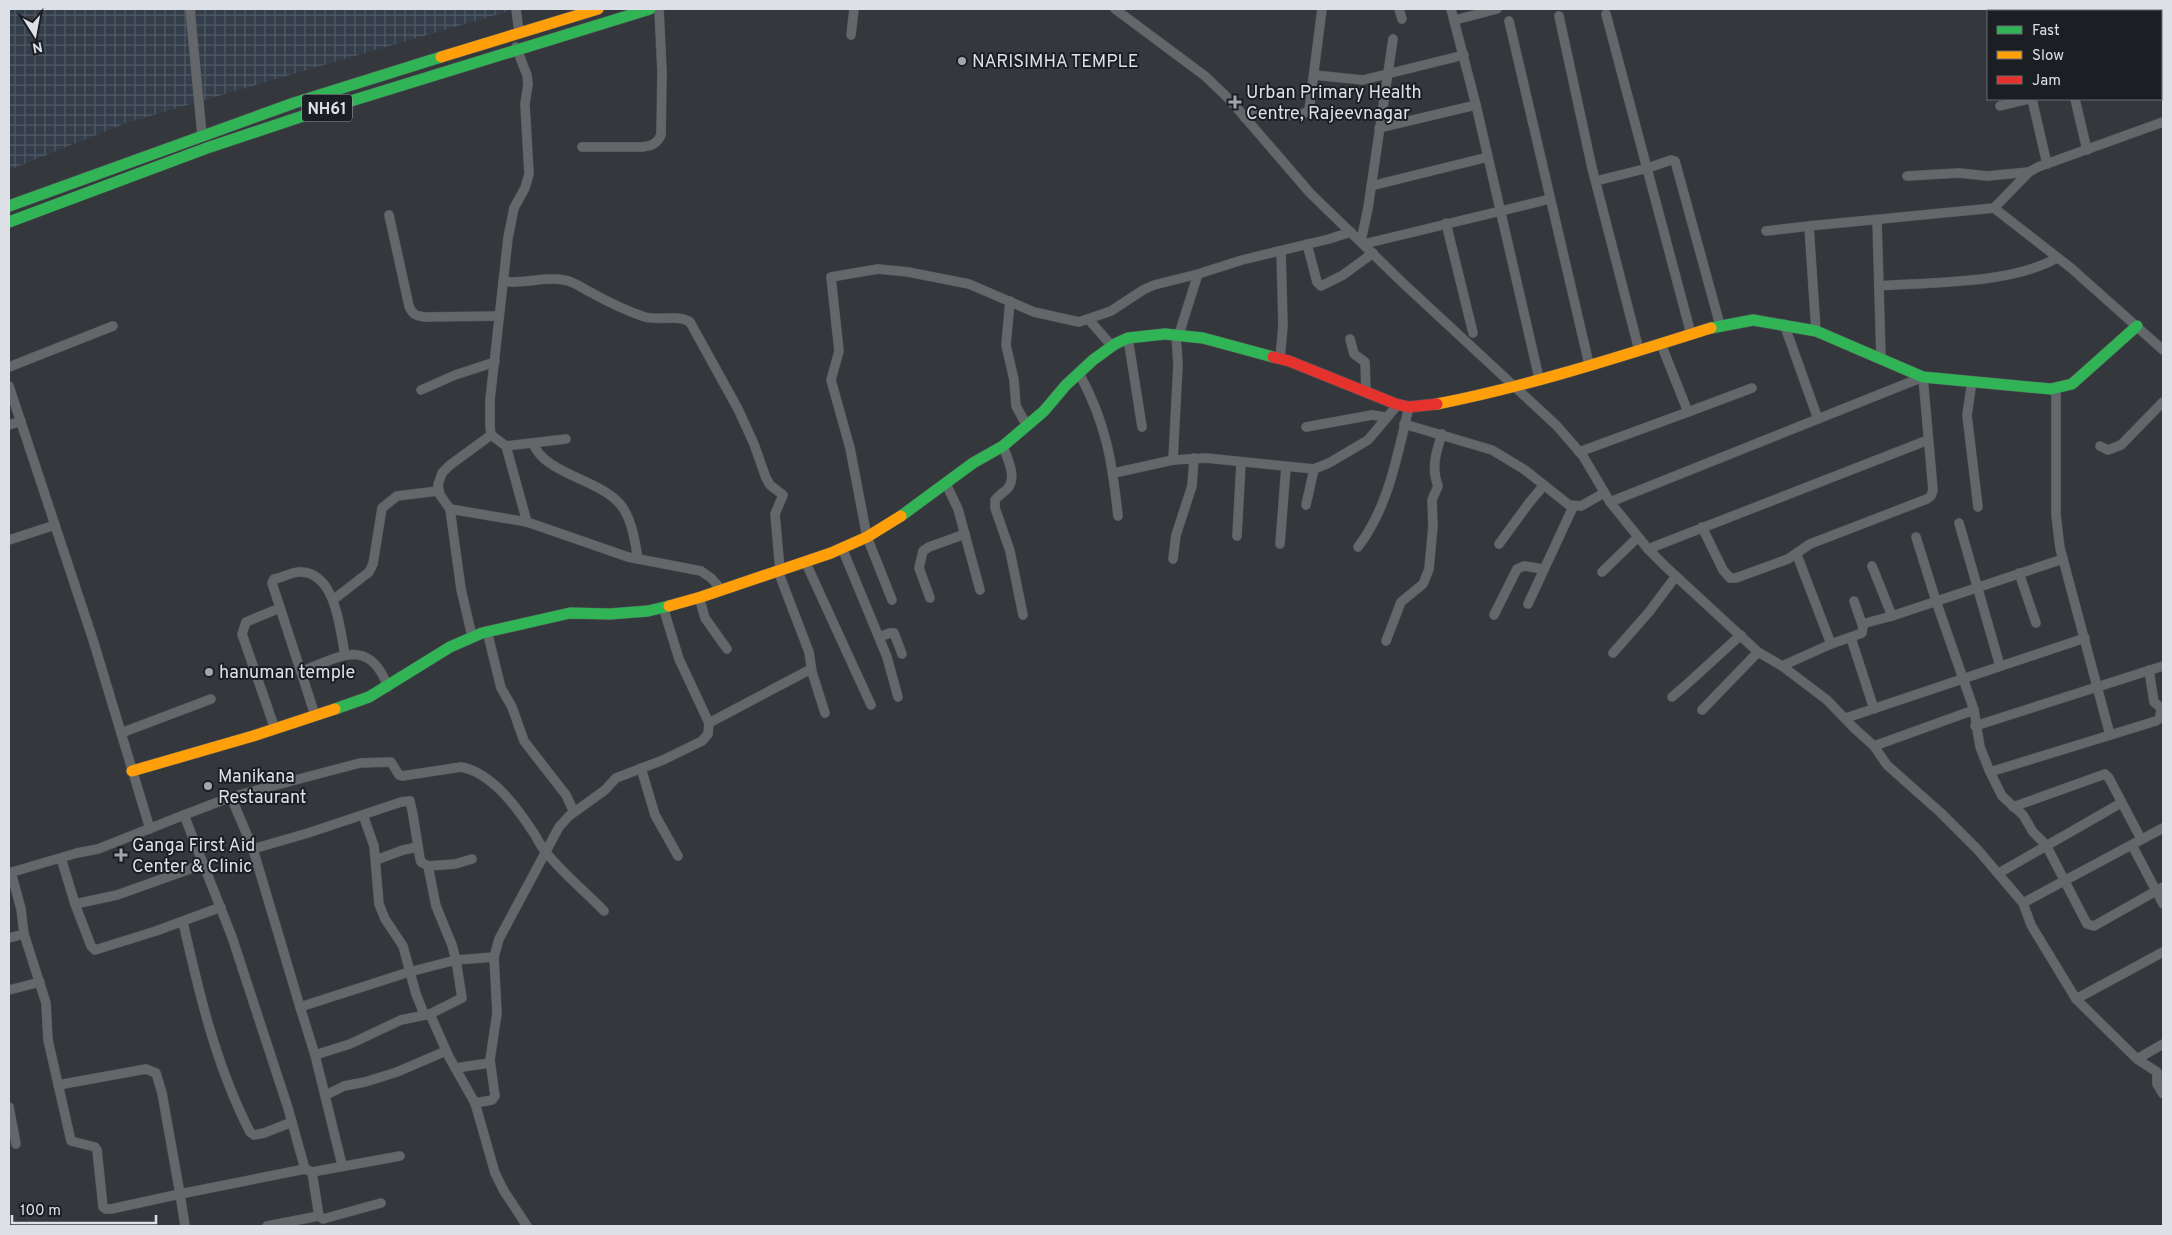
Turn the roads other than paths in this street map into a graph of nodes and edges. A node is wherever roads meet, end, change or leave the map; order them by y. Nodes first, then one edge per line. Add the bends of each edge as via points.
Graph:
1 (190, 9) edge
2 (516, 9) edge
3 (598, 9) edge
4 (650, 9) edge
5 (659, 9) edge
6 (854, 9) edge
7 (1115, 9) edge
8 (1322, 9) edge
9 (1399, 9) edge
10 (1451, 9) edge
11 (1495, 9) edge
12 (1606, 14) dead end
13 (1559, 16) dead end
14 (1402, 20) dead end
15 (1454, 20) junction
16 (1509, 21) dead end
17 (516, 33) junction
18 (851, 35) dead end
19 (1393, 39) dead end
20 (516, 48) junction
21 (1464, 55) junction
22 (1388, 72) junction
23 (1314, 74) junction
24 (2026, 100) edge
25 (2030, 100) edge
26 (2075, 100) edge
27 (1476, 106) junction
28 (2000, 106) dead end
29 (1244, 117) junction
30 (2163, 122) edge
31 (1379, 128) junction
32 (202, 135) junction
33 (582, 147) dead end
34 (2087, 150) junction
35 (1488, 158) junction
36 (2047, 164) junction
37 (1648, 168) junction
38 (2029, 172) junction
39 (1907, 176) dead end
40 (1596, 181) junction
41 (1371, 186) junction
42 (1550, 199) junction
43 (9, 206) edge
44 (1994, 208) junction
45 (1500, 211) junction
46 (388, 215) dead end
47 (1878, 220) junction
48 (9, 222) edge
49 (1446, 223) junction
50 (1809, 226) junction
51 (1766, 230) dead end
52 (1351, 232) junction
53 (1362, 242) junction
54 (1307, 244) junction
55 (1281, 251) junction
56 (1373, 253) junction
57 (2057, 258) junction
58 (1198, 274) junction
59 (503, 280) junction
60 (1879, 286) junction
61 (1010, 301) junction
62 (499, 316) junction
63 (1089, 320) junction
64 (1784, 324) junction
65 (1720, 325) junction
66 (112, 326) dead end
67 (2137, 326) junction
68 (1816, 331) junction
69 (1473, 333) dead end
70 (1178, 334) junction
71 (1691, 334) junction
72 (1128, 338) junction
73 (1350, 339) dead end
74 (1661, 344) junction
75 (1112, 346) junction
76 (1639, 350) junction
77 (2163, 350) edge
78 (1881, 358) junction
79 (1280, 359) junction
80 (495, 362) junction
81 (1590, 364) junction
82 (9, 367) edge
83 (1079, 373) junction
84 (1539, 378) junction
85 (1923, 378) junction
86 (1972, 380) junction
87 (1514, 384) junction
88 (9, 386) edge
89 (1752, 388) dead end
90 (2056, 388) junction
91 (421, 390) dead end
92 (1366, 392) junction
93 (2163, 402) edge
94 (1396, 404) junction
95 (1409, 407) junction
96 (1688, 412) junction
97 (1386, 417) junction
98 (1818, 419) junction
99 (20, 421) junction
100 (9, 424) edge
101 (1404, 424) junction
102 (1027, 426) junction
103 (1142, 427) dead end
104 (1306, 427) dead end
105 (1442, 434) junction
106 (492, 435) junction
107 (566, 439) dead end
108 (1928, 440) junction
109 (534, 443) junction
110 (506, 446) junction
111 (1003, 446) junction
112 (2100, 446) dead end
113 (1579, 452) junction
114 (1194, 458) junction
115 (1173, 460) junction
116 (1241, 463) junction
117 (1286, 466) junction
118 (1314, 469) junction
119 (1114, 473) junction
120 (946, 484) junction
121 (1544, 486) junction
122 (438, 491) junction
123 (1604, 494) junction
124 (1610, 502) junction
125 (1306, 505) dead end
126 (1573, 507) junction
127 (1978, 507) dead end
128 (450, 509) junction
129 (1118, 516) dead end
130 (527, 522) junction
131 (1959, 523) dead end
132 (55, 524) junction
133 (1702, 528) junction
134 (966, 534) junction
135 (1237, 536) dead end
136 (1916, 536) dead end
137 (867, 537) junction
138 (1638, 537) junction
139 (9, 539) edge
140 (1280, 544) dead end
141 (1499, 544) dead end
142 (1358, 547) dead end
143 (842, 548) junction
144 (1648, 549) junction
145 (1797, 555) junction
146 (638, 559) junction
147 (1173, 559) dead end
148 (2063, 559) junction
149 (805, 561) junction
150 (1872, 566) dead end
151 (1543, 569) junction
152 (779, 570) junction
153 (1602, 572) dead end
154 (2020, 573) junction
155 (1676, 576) junction
156 (1977, 587) junction
157 (721, 589) junction
158 (980, 590) dead end
159 (699, 597) junction
160 (930, 598) dead end
161 (333, 600) junction
162 (892, 600) dead end
163 (1854, 601) dead end
164 (1936, 601) junction
165 (1528, 604) dead end
166 (663, 607) junction
167 (280, 608) junction
168 (1023, 615) dead end
169 (1494, 615) dead end
170 (1892, 616) junction
171 (2036, 622) dead end
172 (1862, 624) junction
173 (487, 631) junction
174 (1741, 635) junction
175 (472, 636) junction
176 (879, 638) junction
177 (1851, 638) junction
178 (2085, 638) junction
179 (1386, 642) dead end
180 (1831, 644) junction
181 (727, 649) dead end
182 (1758, 652) junction
183 (1613, 653) dead end
184 (902, 654) dead end
185 (346, 655) junction
186 (1782, 666) junction
187 (2000, 666) junction
188 (2163, 666) edge
189 (811, 669) junction
190 (2150, 670) junction
191 (302, 671) junction
192 (1963, 678) junction
193 (388, 687) junction
194 (2096, 687) junction
195 (898, 697) dead end
196 (1672, 697) dead end
197 (211, 699) dead end
198 (871, 705) dead end
199 (1702, 710) dead end
200 (1874, 710) junction
201 (1974, 710) junction
202 (825, 713) dead end
203 (315, 715) junction
204 (1846, 718) junction
205 (709, 724) junction
206 (1975, 726) junction
207 (275, 729) junction
208 (121, 733) junction
209 (2110, 736) junction
210 (1874, 746) junction
211 (641, 768) junction
212 (132, 772) junction
213 (1990, 772) junction
214 (231, 797) junction
215 (2121, 803) junction
216 (2012, 807) junction
217 (574, 812) junction
218 (362, 815) junction
219 (184, 816) junction
220 (2163, 828) edge
221 (150, 829) junction
222 (2141, 839) junction
223 (2046, 845) junction
224 (2132, 845) junction
225 (418, 847) junction
226 (253, 848) junction
227 (545, 851) junction
228 (678, 856) dead end
229 (61, 858) junction
230 (472, 859) dead end
231 (376, 860) junction
232 (204, 864) junction
233 (428, 866) junction
234 (10, 873) edge
235 (1999, 873) junction
236 (2064, 881) junction
237 (2159, 889) edge
238 (2023, 903) junction
239 (75, 904) junction
240 (2163, 904) edge
241 (221, 907) junction
242 (604, 911) dead end
243 (182, 922) junction
244 (24, 934) junction
245 (9, 938) edge
246 (2163, 952) edge
247 (494, 957) junction
248 (456, 960) junction
249 (410, 972) junction
250 (40, 982) junction
251 (9, 990) edge
252 (2076, 999) junction
253 (300, 1007) junction
254 (427, 1014) junction
255 (2163, 1044) edge
256 (446, 1051) junction
257 (315, 1055) junction
258 (2137, 1059) junction
259 (490, 1063) junction
260 (455, 1068) junction
261 (58, 1085) junction
262 (2163, 1094) edge
263 (326, 1095) junction
264 (475, 1103) junction
265 (9, 1107) edge
266 (292, 1122) junction
267 (16, 1144) dead end
268 (400, 1156) dead end
269 (342, 1165) junction
270 (308, 1170) junction
271 (180, 1194) junction
272 (381, 1204) dead end
273 (322, 1221) edge
274 (276, 1225) edge
275 (184, 1226) edge
276 (267, 1226) edge
277 (527, 1226) edge

1 - 32 street
2 - 17 street
3 - 17 main road, NH61
4 - 20 main road, NH61
5 - 33 street via 662,72 659,140 642,147
6 - 18 street
7 - 29 street via 1205,76
8 - 23 street
9 - 14 street
10 - 15 street
11 - 15 street
12 - 37 street
13 - 40 street
15 - 21 street
16 - 42 street
17 - 20 street
17 - 32 main road, NH61
19 - 22 street
20 - 48 main road, NH61 via 217,144
20 - 59 street via 528,84 525,104 529,168 527,182 511,218
21 - 22 street
21 - 27 street
22 - 23 street via 1355,80
22 - 31 street
23 - 29 street via 1310,107 1304,115 1260,113
24 - 28 street
25 - 36 street
26 - 34 street
27 - 31 street
27 - 35 street
29 - 52 street via 1292,174
30 - 34 street
31 - 41 street
32 - 43 main road, NH61
34 - 36 street
35 - 41 street
35 - 45 street
36 - 38 street
37 - 40 street
37 - 65 street via 1670,160 1676,162
37 - 71 street
38 - 39 street via 1988,176 1959,173
38 - 44 street
40 - 76 street
41 - 53 street
42 - 45 street
42 - 81 street
44 - 47 street
44 - 57 street
45 - 49 street
45 - 84 street
46 - 62 street via 413,313 425,317
47 - 50 street
47 - 60 street
49 - 53 street
49 - 69 street
50 - 51 street
50 - 68 street
52 - 53 street
52 - 54 street
53 - 56 street
54 - 55 street
54 - 56 street via 1317,282 1321,286 1343,276
55 - 58 street
55 - 79 street via 1283,326
56 - 87 street
57 - 60 street via 2026,272 2000,277
57 - 67 street
58 - 63 street via 1143,290 1111,311
58 - 70 street
59 - 62 street
59 - 152 street via 513,283 539,279 566,280 645,317 686,319 690,322 738,409 766,478 783,494 775,514
60 - 78 street
61 - 63 street via 1051,317 1079,322
61 - 102 street via 1006,345 1016,406
61 - 137 street via 969,284 908,272 878,269 830,277 839,352 831,380 850,448
62 - 80 street
63 - 75 street
64 - 65 main road via 1753,320
64 - 68 main road
64 - 98 street
65 - 71 main road
66 - 82 street
67 - 77 street
67 - 90 main road via 2072,384
68 - 78 main road
70 - 72 main road
70 - 79 main road
70 - 115 street
71 - 74 main road
72 - 75 main road
72 - 103 street
73 - 92 street via 1354,354 1365,362
74 - 76 main road
74 - 96 street
75 - 83 main road
76 - 81 main road
78 - 85 main road
79 - 92 main road
80 - 91 street
80 - 106 street via 490,400
81 - 84 main road
83 - 102 main road
83 - 119 street via 1100,418
84 - 87 main road
85 - 86 main road
85 - 98 street
85 - 108 street
86 - 90 main road
86 - 127 street via 1967,415
87 - 95 main road via 1468,398
87 - 113 street
88 - 99 street
89 - 96 street
90 - 148 street via 2056,515
92 - 94 main road
93 - 112 street via 2121,445 2108,450
94 - 95 main road
94 - 97 street
95 - 101 street
96 - 113 street
97 - 104 street via 1372,415
97 - 118 street via 1368,440
98 - 124 street
99 - 100 street
99 - 132 street
101 - 105 street
101 - 142 street via 1382,506 1371,530
102 - 111 main road
105 - 121 street via 1508,458
105 - 179 street via 1434,460 1438,486 1432,500 1429,569 1423,584 1401,602
106 - 110 street
106 - 122 street via 442,473
107 - 109 street
108 - 133 street
108 - 145 street via 1931,496 1810,544
109 - 110 street
109 - 146 street via 540,455 553,466 585,480 620,504 629,521
110 - 130 street
111 - 120 main road
111 - 168 street via 1012,475 1011,483 995,500 995,508 1010,551
113 - 123 street
114 - 115 street
114 - 116 street
114 - 147 street via 1192,486 1176,535
115 - 119 street
116 - 117 street
116 - 135 street
117 - 118 street
117 - 140 street
118 - 125 street
119 - 129 street
120 - 134 street
120 - 137 main road via 915,508
121 - 126 street
121 - 141 street
122 - 128 street
122 - 161 street via 397,496 382,508 374,564 369,572
123 - 124 street
123 - 126 street
124 - 138 street
126 - 151 street
128 - 130 street
128 - 175 street
130 - 146 street
131 - 156 street
132 - 139 street
132 - 208 street
133 - 144 street
133 - 145 street via 1722,570 1730,578
134 - 158 street
134 - 160 street via 923,551 919,568
136 - 164 street
137 - 143 main road
137 - 162 street
138 - 144 street
138 - 153 street
143 - 149 main road
143 - 176 street
144 - 155 street
145 - 180 street
146 - 157 street via 700,571
148 - 154 street
148 - 178 street
149 - 152 main road
149 - 198 street
150 - 170 street
151 - 165 street
151 - 169 street via 1524,566 1517,569
152 - 157 main road
152 - 189 street via 805,640
154 - 156 street
154 - 171 street
155 - 174 street
155 - 183 street
156 - 164 street
156 - 187 street
157 - 159 main road
159 - 166 main road
159 - 181 street via 705,618
161 - 167 street via 326,585 301,572 272,582
161 - 185 street
163 - 172 street
164 - 170 street
164 - 192 street
166 - 173 main road via 626,613 570,613
166 - 205 street via 679,659
167 - 191 street
167 - 207 street via 246,622 242,634
170 - 172 street
172 - 177 street via 1862,633
173 - 175 main road
173 - 217 street via 501,688 512,707 524,741 566,795
174 - 182 street
174 - 196 street
175 - 193 main road
176 - 184 street via 890,632 894,634
176 - 195 street
177 - 180 street
177 - 200 street
178 - 187 street
178 - 194 street
180 - 186 street
182 - 186 street
182 - 199 street
185 - 191 street
185 - 193 street via 369,658 382,670
186 - 204 street
187 - 192 street
188 - 190 street
189 - 202 street
189 - 205 street
190 - 194 street
190 - 209 street via 2154,702 2161,708 2160,718
191 - 203 street
192 - 200 street
192 - 201 street
193 - 203 main road via 369,697
194 - 206 street
194 - 209 street
197 - 208 street
200 - 204 street
201 - 206 street
201 - 210 street
203 - 207 main road
204 - 210 street
205 - 211 street via 708,734 702,741
206 - 213 street
207 - 212 main road
208 - 212 street
209 - 213 street
210 - 235 street via 1887,765 1941,813
211 - 217 street via 616,778
211 - 228 street via 655,815
212 - 221 street
213 - 216 street via 2002,796
214 - 219 street
214 - 226 street
214 - 227 street via 360,763 391,762 402,776 461,767 476,772 496,787
215 - 216 street via 2105,774
215 - 222 street
215 - 223 street
216 - 223 street via 2023,815
217 - 227 street via 559,827
218 - 225 street via 410,802
218 - 226 street
218 - 231 street
219 - 221 street
219 - 232 street
220 - 222 street
221 - 229 street via 98,849
222 - 224 street
223 - 235 street
223 - 236 street
224 - 236 street
224 - 237 street
225 - 231 street
225 - 233 street via 421,862
226 - 253 street
227 - 242 street
227 - 247 street via 499,939
229 - 234 street
229 - 239 street
230 - 233 street
231 - 249 street via 379,904 403,946
232 - 239 street via 134,889
232 - 241 street
233 - 248 street via 436,906
234 - 244 street
235 - 238 street
236 - 237 street via 2086,924 2091,927
236 - 238 street
237 - 240 street
238 - 252 street via 2031,925
239 - 243 street via 95,950
241 - 243 street
241 - 266 street
243 - 266 street via 214,1044 250,1132 254,1135 264,1133
244 - 245 street
244 - 250 street
246 - 252 street
247 - 248 street
247 - 259 street via 497,1013
248 - 249 street
248 - 254 street via 462,998
249 - 253 street
249 - 254 street
250 - 251 street
250 - 261 street
252 - 258 street
253 - 257 street
254 - 256 street
254 - 257 street via 383,1027 350,1044
255 - 258 street
256 - 260 street
256 - 263 street via 397,1072 344,1086
257 - 263 street
258 - 262 street via 2157,1072 2157,1084
259 - 260 street
259 - 264 street via 495,1096 492,1100
260 - 264 street
261 - 271 street via 71,1141 97,1150 103,1207 111,1209
261 - 271 street via 146,1069 156,1073
263 - 269 street
264 - 277 street via 495,1173
265 - 267 street
266 - 270 street
268 - 269 street
269 - 270 street
270 - 271 street
270 - 273 street
271 - 275 street
272 - 273 street
273 - 274 street
274 - 276 street

